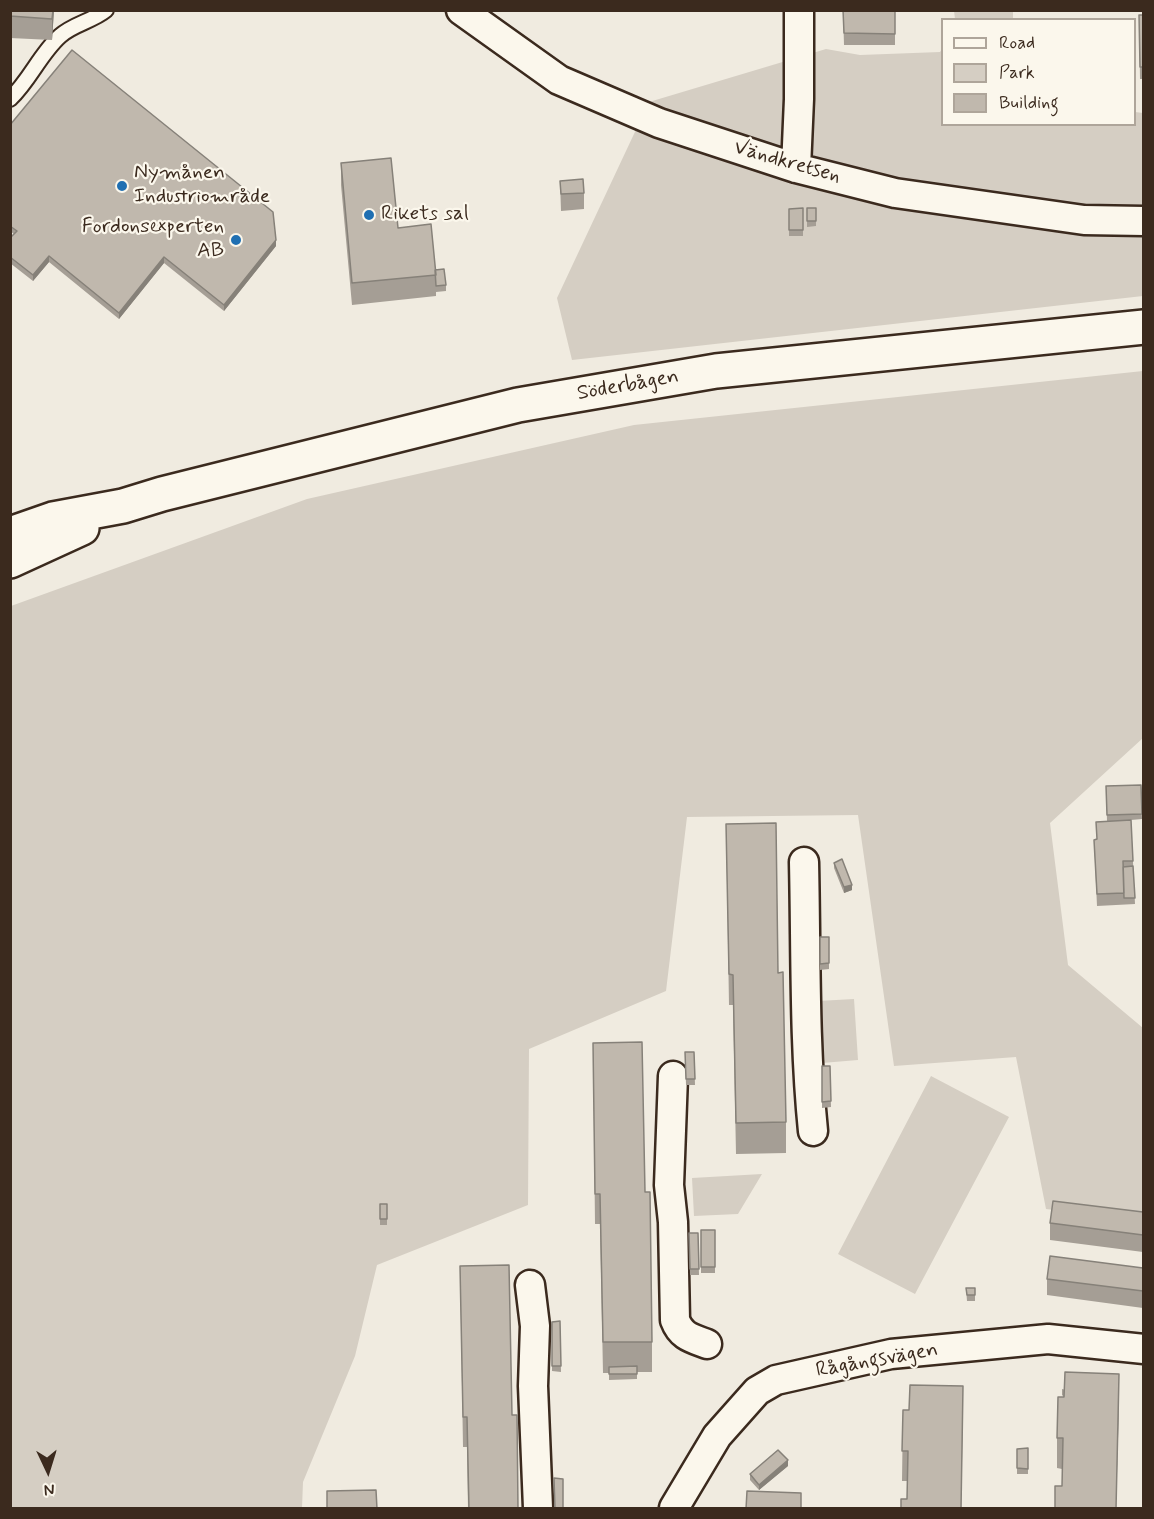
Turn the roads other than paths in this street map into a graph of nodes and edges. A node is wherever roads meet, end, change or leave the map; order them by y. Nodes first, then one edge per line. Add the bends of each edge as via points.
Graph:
1 (106, 10) edge
2 (461, 10) edge
3 (799, 10) edge
4 (10, 99) edge
5 (796, 168) junction
6 (1143, 221) edge
7 (1143, 327) edge
8 (123, 506) junction
9 (10, 534) edge
10 (10, 561) edge
11 (804, 862) dead end
12 (673, 1076) dead end
13 (813, 1131) dead end
14 (530, 1285) dead end
15 (707, 1344) dead end
16 (1143, 1349) edge
17 (538, 1509) edge
18 (674, 1509) edge

1 - 4 lane via 62,34
2 - 5 street, Vändkretsen via 560,80 659,123
3 - 5 street
5 - 6 street, Vändkretsen via 895,193 1084,220
7 - 8 street, Söderbågen via 716,370 518,405
8 - 9 street, Söderbågen via 54,519
8 - 10 street, Söderbågen
11 - 13 street via 807,1045
12 - 15 street via 669,1185 675,1320 689,1338
14 - 17 street via 535,1326
16 - 18 street, Rågångsvägen via 1048,1339 891,1354 776,1380 757,1390 717,1436

